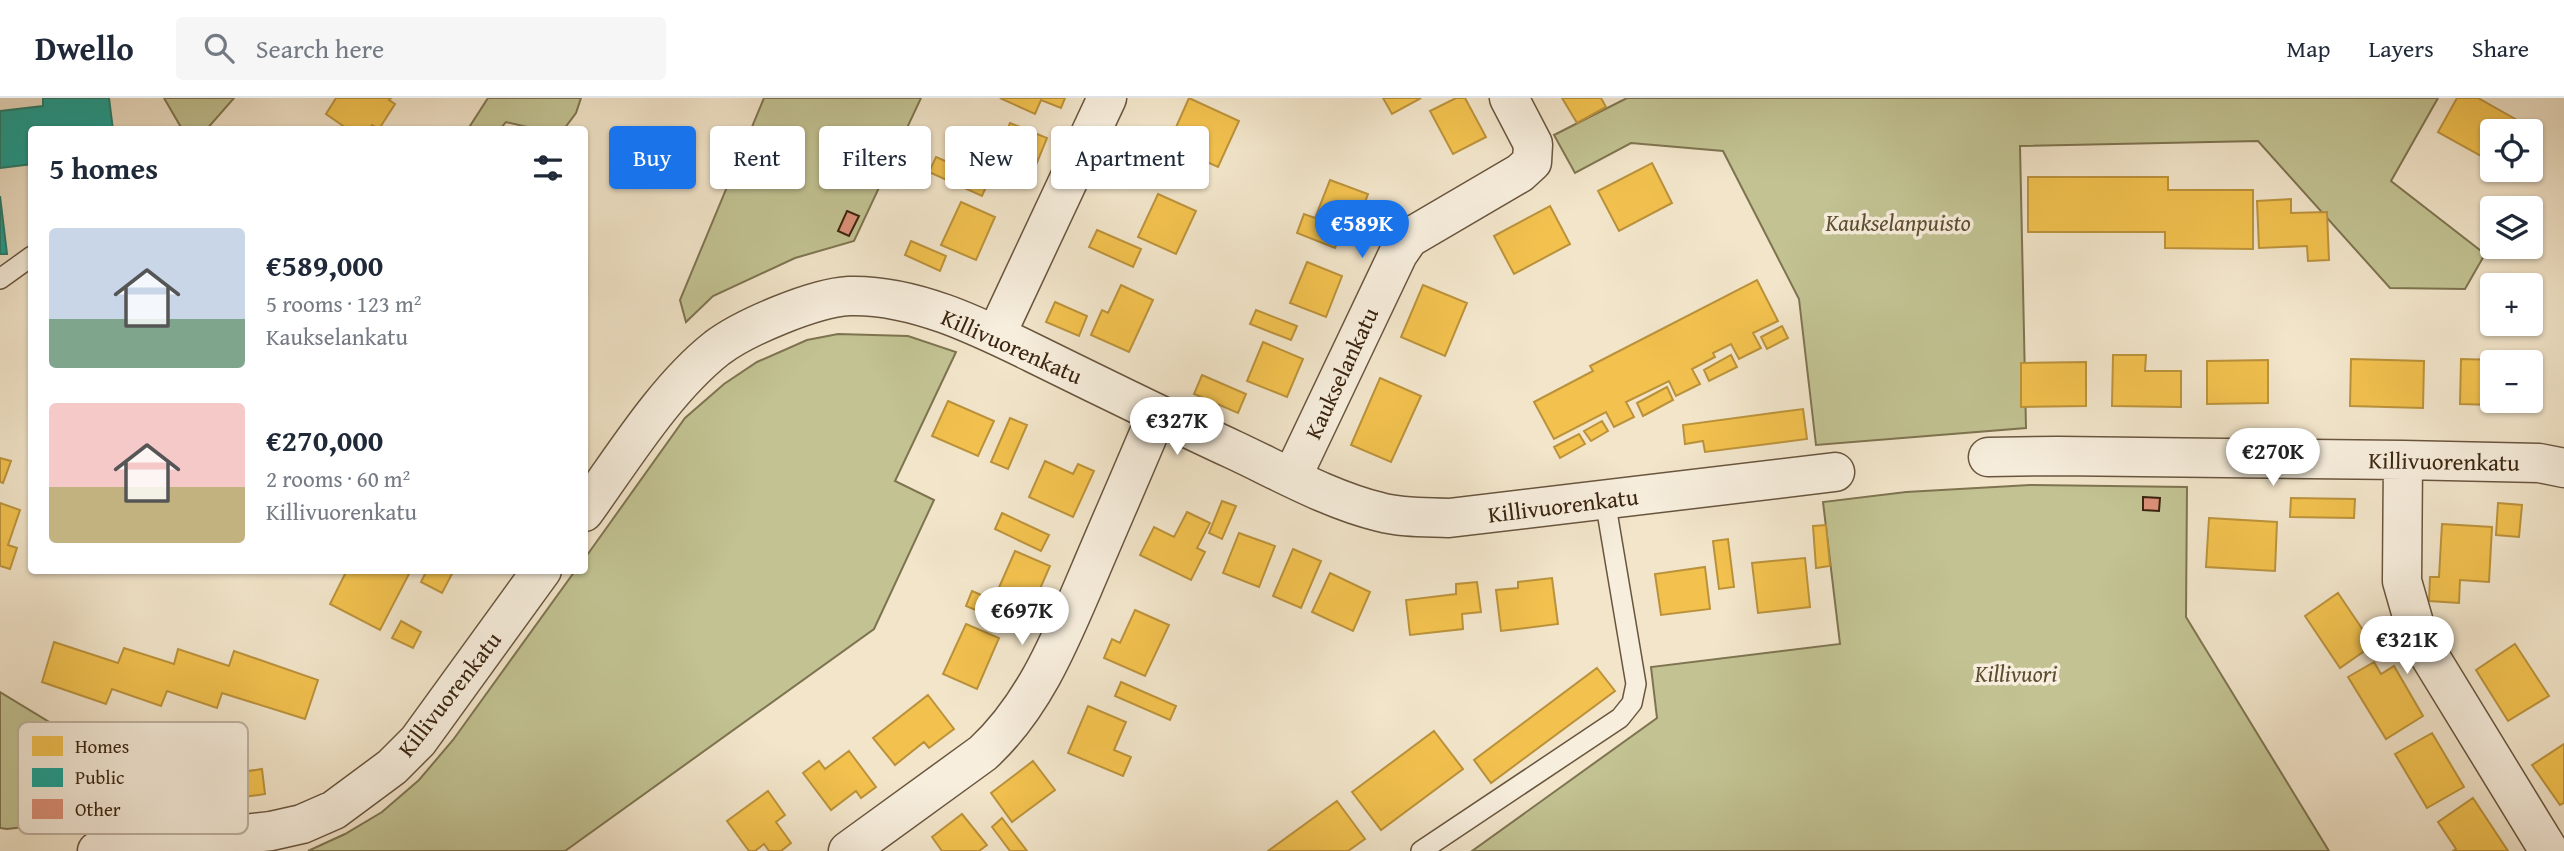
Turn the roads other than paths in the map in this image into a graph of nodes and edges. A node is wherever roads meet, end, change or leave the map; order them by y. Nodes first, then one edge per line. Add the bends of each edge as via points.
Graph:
1 (1107, 98) edge
2 (1509, 98) edge
3 (28, 259) edge
4 (0, 279) edge
5 (996, 335) junction
6 (1157, 414) junction
7 (1988, 457) dead end
8 (2403, 460) junction
9 (598, 467) edge
10 (2564, 468) edge
11 (1835, 472) dead end
12 (1292, 477) junction
13 (588, 499) edge
14 (1605, 500) junction
15 (539, 574) edge
16 (245, 834) edge
17 (248, 834) edge
18 (97, 851) edge
19 (848, 851) edge
20 (1422, 851) edge
21 (2549, 851) edge

1 - 5 street
2 - 12 street, Kaukselankatu via 1533,144 1532,162 1409,238
3 - 4 lane
5 - 6 street, Killivuorenkatu
5 - 9 street, Killivuorenkatu via 889,299 848,296 806,306 718,348
6 - 12 street, Killivuorenkatu
6 - 19 street via 1081,592 1019,715 983,753
7 - 8 street, Killivuorenkatu
8 - 10 street, Killivuorenkatu via 2539,463
8 - 21 street via 2402,581 2418,638
9 - 13 street, Killivuorenkatu
11 - 14 street, Killivuorenkatu
12 - 14 street, Killivuorenkatu via 1346,501 1416,517 1448,518
14 - 20 lane via 1636,684 1632,703 1620,718
15 - 17 street, Killivuorenkatu via 418,740 393,767 334,810 302,824
16 - 18 street, Killivuorenkatu

